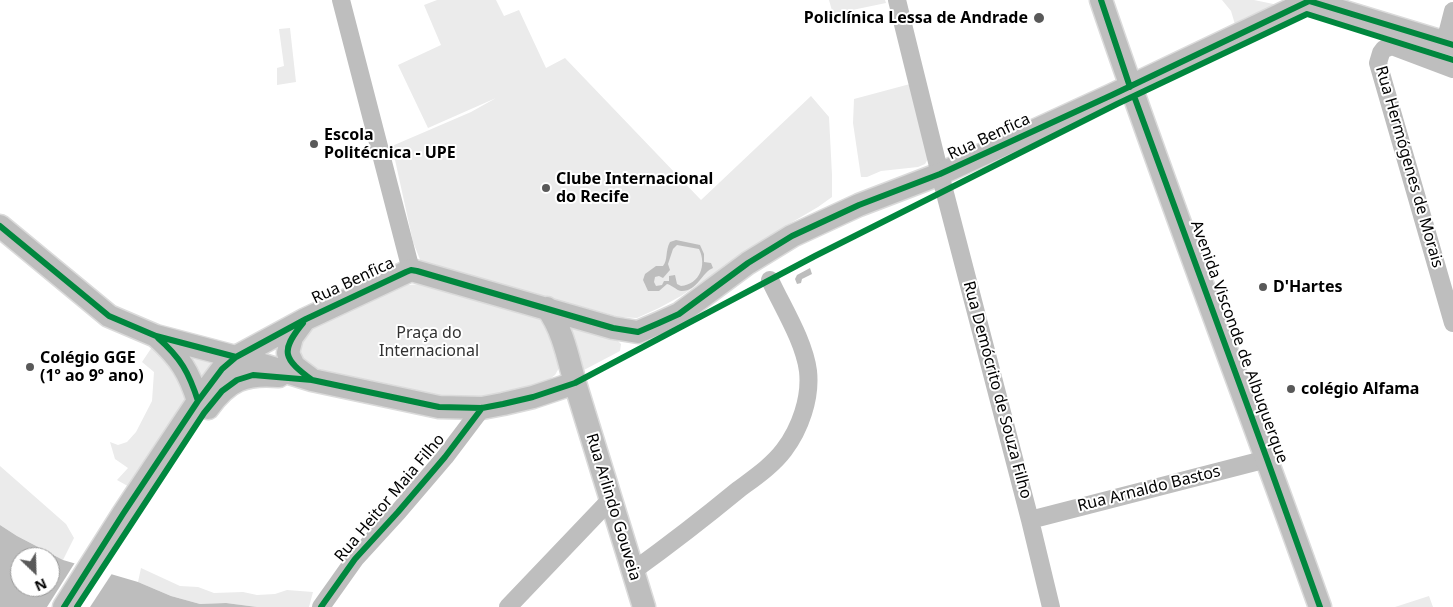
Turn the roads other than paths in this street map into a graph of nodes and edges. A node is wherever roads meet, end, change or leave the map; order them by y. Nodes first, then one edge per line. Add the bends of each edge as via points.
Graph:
1 (341, 0) edge
2 (897, 0) edge
3 (1102, 0) edge
4 (1307, 0) edge
5 (1358, 8) edge
6 (1453, 11) edge
7 (1449, 43) edge
8 (1453, 69) edge
9 (1130, 87) junction
10 (940, 174) junction
11 (0, 226) edge
12 (411, 270) junction
13 (770, 280) dead end
14 (547, 308) junction
15 (306, 319) junction
16 (1453, 323) edge
17 (156, 336) junction
18 (236, 357) junction
19 (312, 380) junction
20 (575, 383) junction
21 (552, 391) junction
22 (198, 401) junction
23 (583, 407) junction
24 (482, 408) junction
25 (1267, 458) junction
26 (612, 498) junction
27 (1030, 520) junction
28 (120, 529) junction
29 (633, 571) junction
30 (64, 607) edge
31 (77, 607) edge
32 (321, 607) edge
33 (508, 607) edge
34 (644, 607) edge
35 (1051, 607) edge
36 (1320, 607) edge

1 - 12 street
2 - 10 street, Rua Demócrito de Souza Filho
3 - 9 main road, Avenida Visconde de Albuquerque
4 - 5 main road, Rua Benfica
4 - 9 main road, Rua Benfica
5 - 7 main road, Rua Benfica
6 - 7 street
8 - 16 street, Rua Hermógenes de Morais via 1392,46 1384,49 1378,63
9 - 10 main road, Rua Benfica
9 - 25 main road, Avenida Visconde de Albuquerque
10 - 14 main road, Rua Benfica via 859,205 792,236 748,263 679,314 638,332 613,328
10 - 27 street, Rua Demócrito de Souza Filho
11 - 17 main road via 110,316
12 - 14 main road, Rua Benfica
12 - 15 main road, Rua Benfica
13 - 29 street via 804,352 808,389 799,423 785,449 771,464
14 - 20 main road via 566,348
15 - 18 main road, Rua Benfica
15 - 19 main road via 292,337 288,353 294,366
17 - 18 main road
17 - 22 main road via 180,360
18 - 19 main road
18 - 22 main road, Rua Benfica
19 - 24 main road via 426,406
19 - 28 main road via 253,375 237,380 222,391
20 - 21 main road
20 - 23 main road, Rua Arlindo Gouveia
21 - 23 main road via 563,392
21 - 24 main road
22 - 28 main road, Rua Benfica
23 - 26 main road, Rua Arlindo Gouveia
24 - 32 street, Rua Heitor Maia Filho via 445,457 354,559
25 - 27 street, Rua Arnaldo Bastos
25 - 36 main road, Avenida Visconde de Albuquerque
26 - 29 main road, Rua Arlindo Gouveia
26 - 33 street
27 - 35 street, Rua Demócrito de Souza Filho
28 - 30 main road
28 - 31 main road
29 - 34 main road, Rua Arlindo Gouveia

